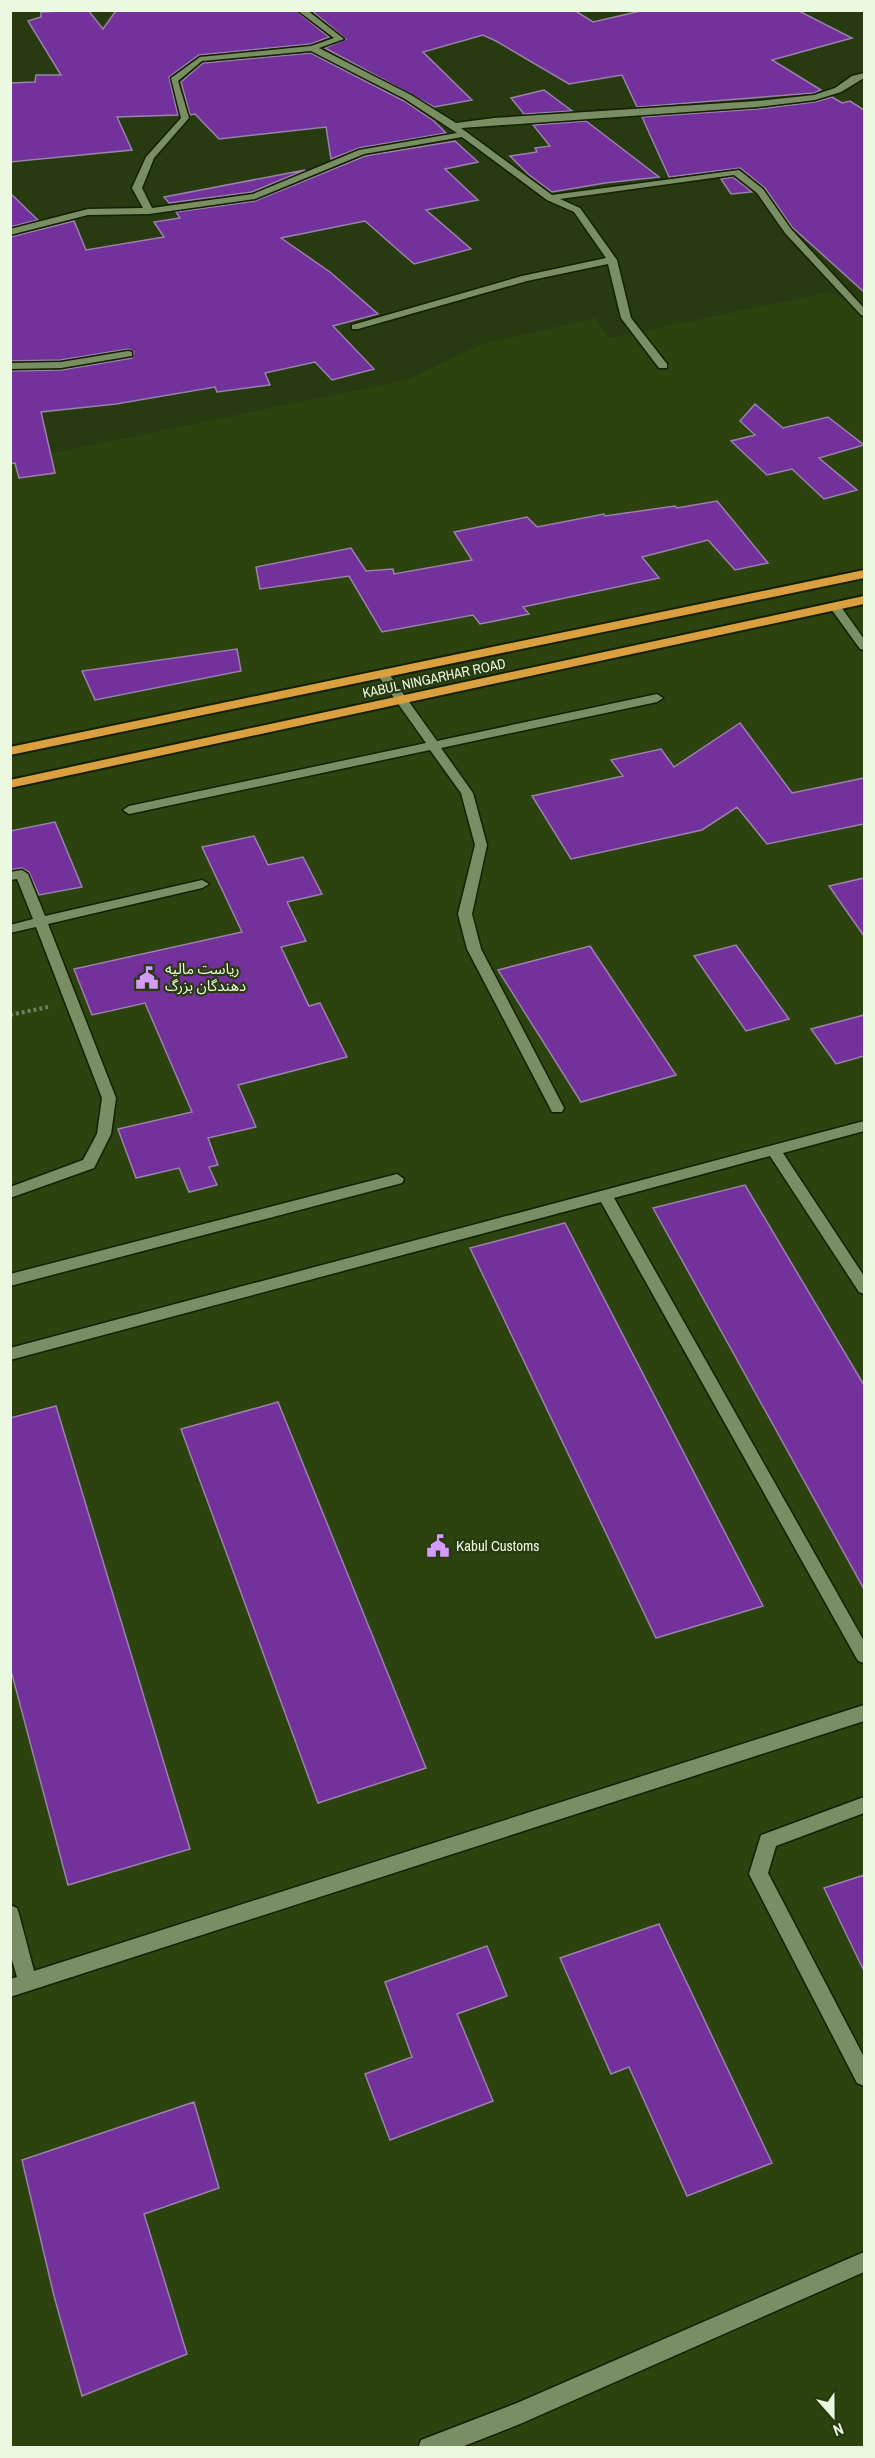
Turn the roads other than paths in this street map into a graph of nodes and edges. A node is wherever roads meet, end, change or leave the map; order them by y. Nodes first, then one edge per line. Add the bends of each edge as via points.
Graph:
1 (301, 10) edge
2 (312, 48) junction
3 (864, 75) edge
4 (454, 126) junction
5 (464, 134) junction
6 (550, 198) junction
7 (149, 211) junction
8 (10, 232) edge
9 (612, 260) junction
10 (864, 313) edge
11 (355, 327) dead end
12 (128, 354) dead end
13 (10, 366) edge
14 (663, 366) dead end
15 (864, 574) edge
16 (864, 600) edge
17 (835, 606) junction
18 (864, 647) edge
19 (382, 674) junction
20 (657, 698) dead end
21 (401, 700) junction
22 (433, 746) junction
23 (10, 751) edge
24 (10, 784) edge
25 (129, 810) dead end
26 (10, 876) edge
27 (202, 884) dead end
28 (41, 922) junction
29 (10, 929) edge
30 (557, 1108) dead end
31 (864, 1126) edge
32 (774, 1150) junction
33 (397, 1179) dead end
34 (10, 1193) edge
35 (605, 1195) junction
36 (10, 1280) edge
37 (864, 1288) edge
38 (10, 1354) edge
39 (864, 1656) edge
40 (864, 1713) edge
41 (864, 1805) edge
42 (10, 1914) edge
43 (19, 1986) edge
44 (864, 2076) edge
45 (864, 2262) edge
46 (429, 2448) edge

1 - 2 street via 340,39
2 - 4 street
2 - 7 street via 200,59 174,80 185,118 150,157 137,189
3 - 4 street via 838,90 815,97
4 - 5 street
5 - 6 street
5 - 7 street via 362,152 255,196
6 - 9 street via 577,210
6 - 10 street via 736,172 760,191 788,231
7 - 8 street via 88,212
9 - 11 street via 525,278
9 - 14 street via 626,318
12 - 13 street via 61,365
15 - 19 highway, KABUL NINGARHAR ROAD
16 - 17 highway, KABUL NINGARHAR ROAD
17 - 18 street
17 - 21 highway, KABUL NINGARHAR ROAD
19 - 21 street
19 - 23 highway, KABUL NINGARHAR ROAD
20 - 22 street
21 - 22 street
21 - 24 highway, KABUL NINGARHAR ROAD
22 - 25 street
22 - 30 street via 468,793 481,845 465,914 474,949
26 - 28 street via 22,874
27 - 28 street
28 - 29 street
28 - 34 street via 109,1098 104,1134 89,1164
31 - 32 street
32 - 35 street
32 - 37 street
33 - 36 street
35 - 38 street
35 - 39 street
40 - 43 street
41 - 44 street via 768,1841 758,1874
42 - 43 street
45 - 46 street via 520,2413

